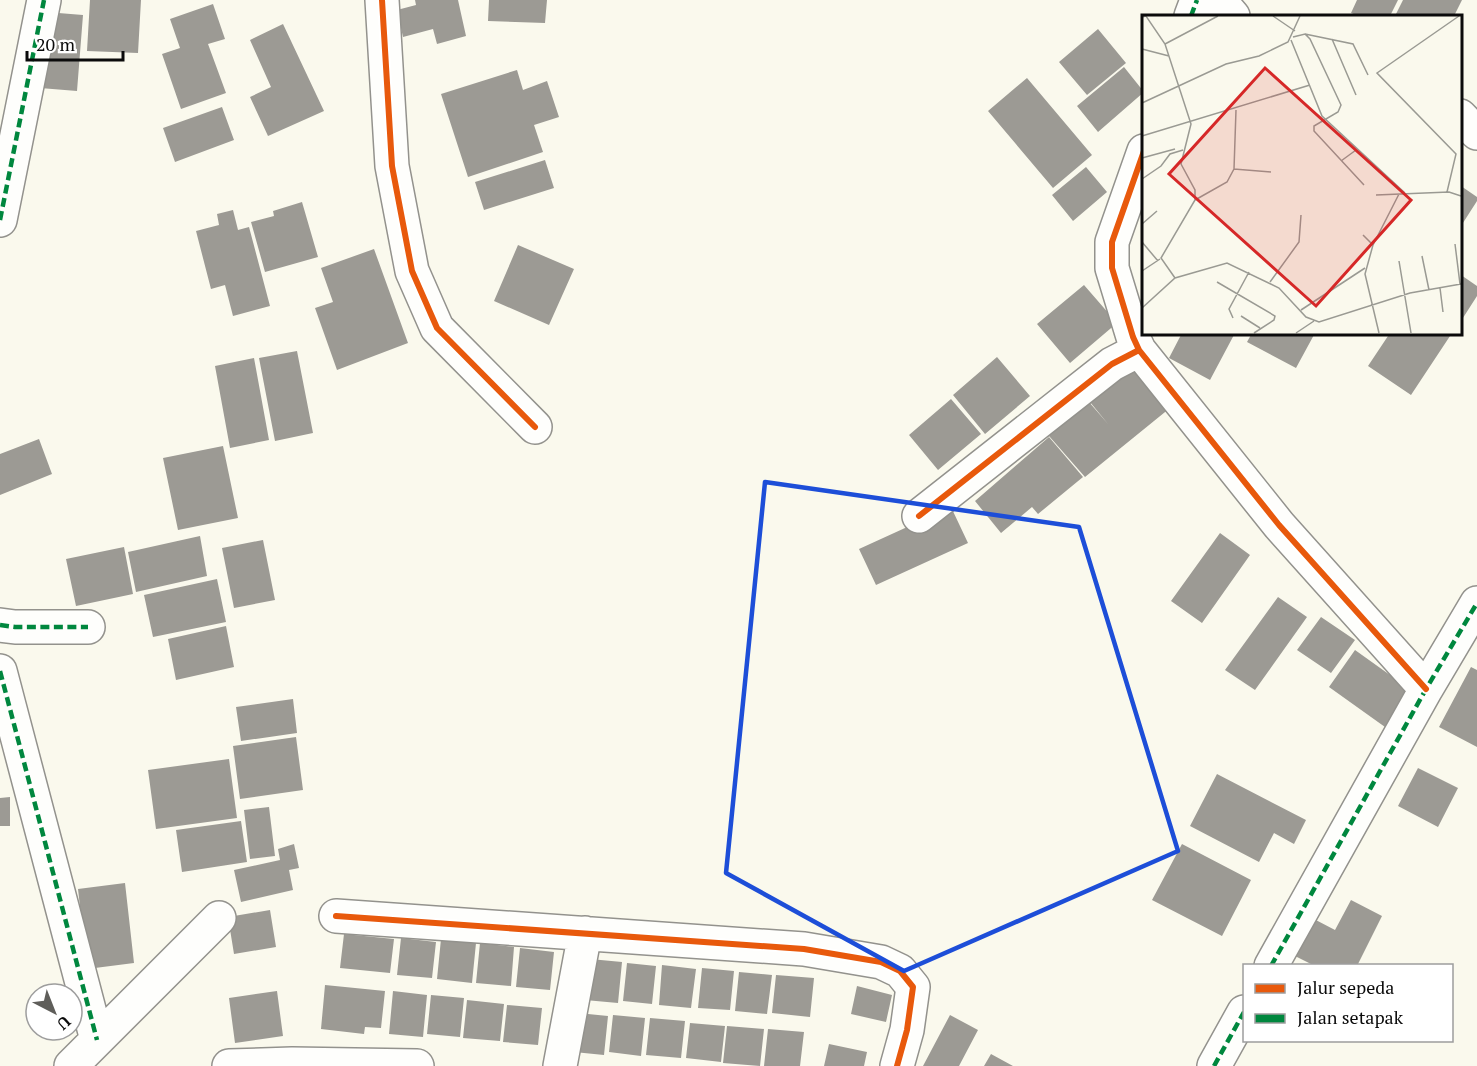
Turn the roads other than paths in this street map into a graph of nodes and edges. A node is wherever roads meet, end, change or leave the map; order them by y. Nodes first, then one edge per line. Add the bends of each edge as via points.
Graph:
1 (44, 0) edge
2 (382, 0) edge
3 (1197, 0) edge
4 (1219, 0) edge
5 (1191, 15) edge
6 (1232, 15) edge
7 (1462, 117) edge
8 (1477, 134) edge
9 (1142, 157) edge
10 (0, 220) edge
11 (1139, 350) junction
12 (535, 428) dead end
13 (919, 516) dead end
14 (1477, 603) edge
15 (0, 625) edge
16 (88, 627) dead end
17 (0, 671) edge
18 (1426, 689) junction
19 (336, 916) dead end
20 (219, 918) dead end
21 (585, 933) junction
22 (1272, 964) edge
23 (1243, 1015) edge
24 (97, 1040) junction
25 (71, 1066) edge
26 (229, 1066) edge
27 (417, 1066) edge
28 (560, 1066) edge
29 (897, 1066) edge
30 (1214, 1066) edge

1 - 10 street
2 - 12 street via 392,166 412,271 438,328
3 - 5 street
4 - 6 street
7 - 8 street
9 - 11 street via 1112,242 1112,268
11 - 13 street via 1112,364
11 - 18 street via 1279,525
14 - 18 street
15 - 16 street
17 - 24 street
18 - 22 street
19 - 21 street
20 - 24 street
21 - 28 street
21 - 29 street via 804,949 881,962 900,971 913,987
23 - 30 street
24 - 25 street
26 - 27 street

